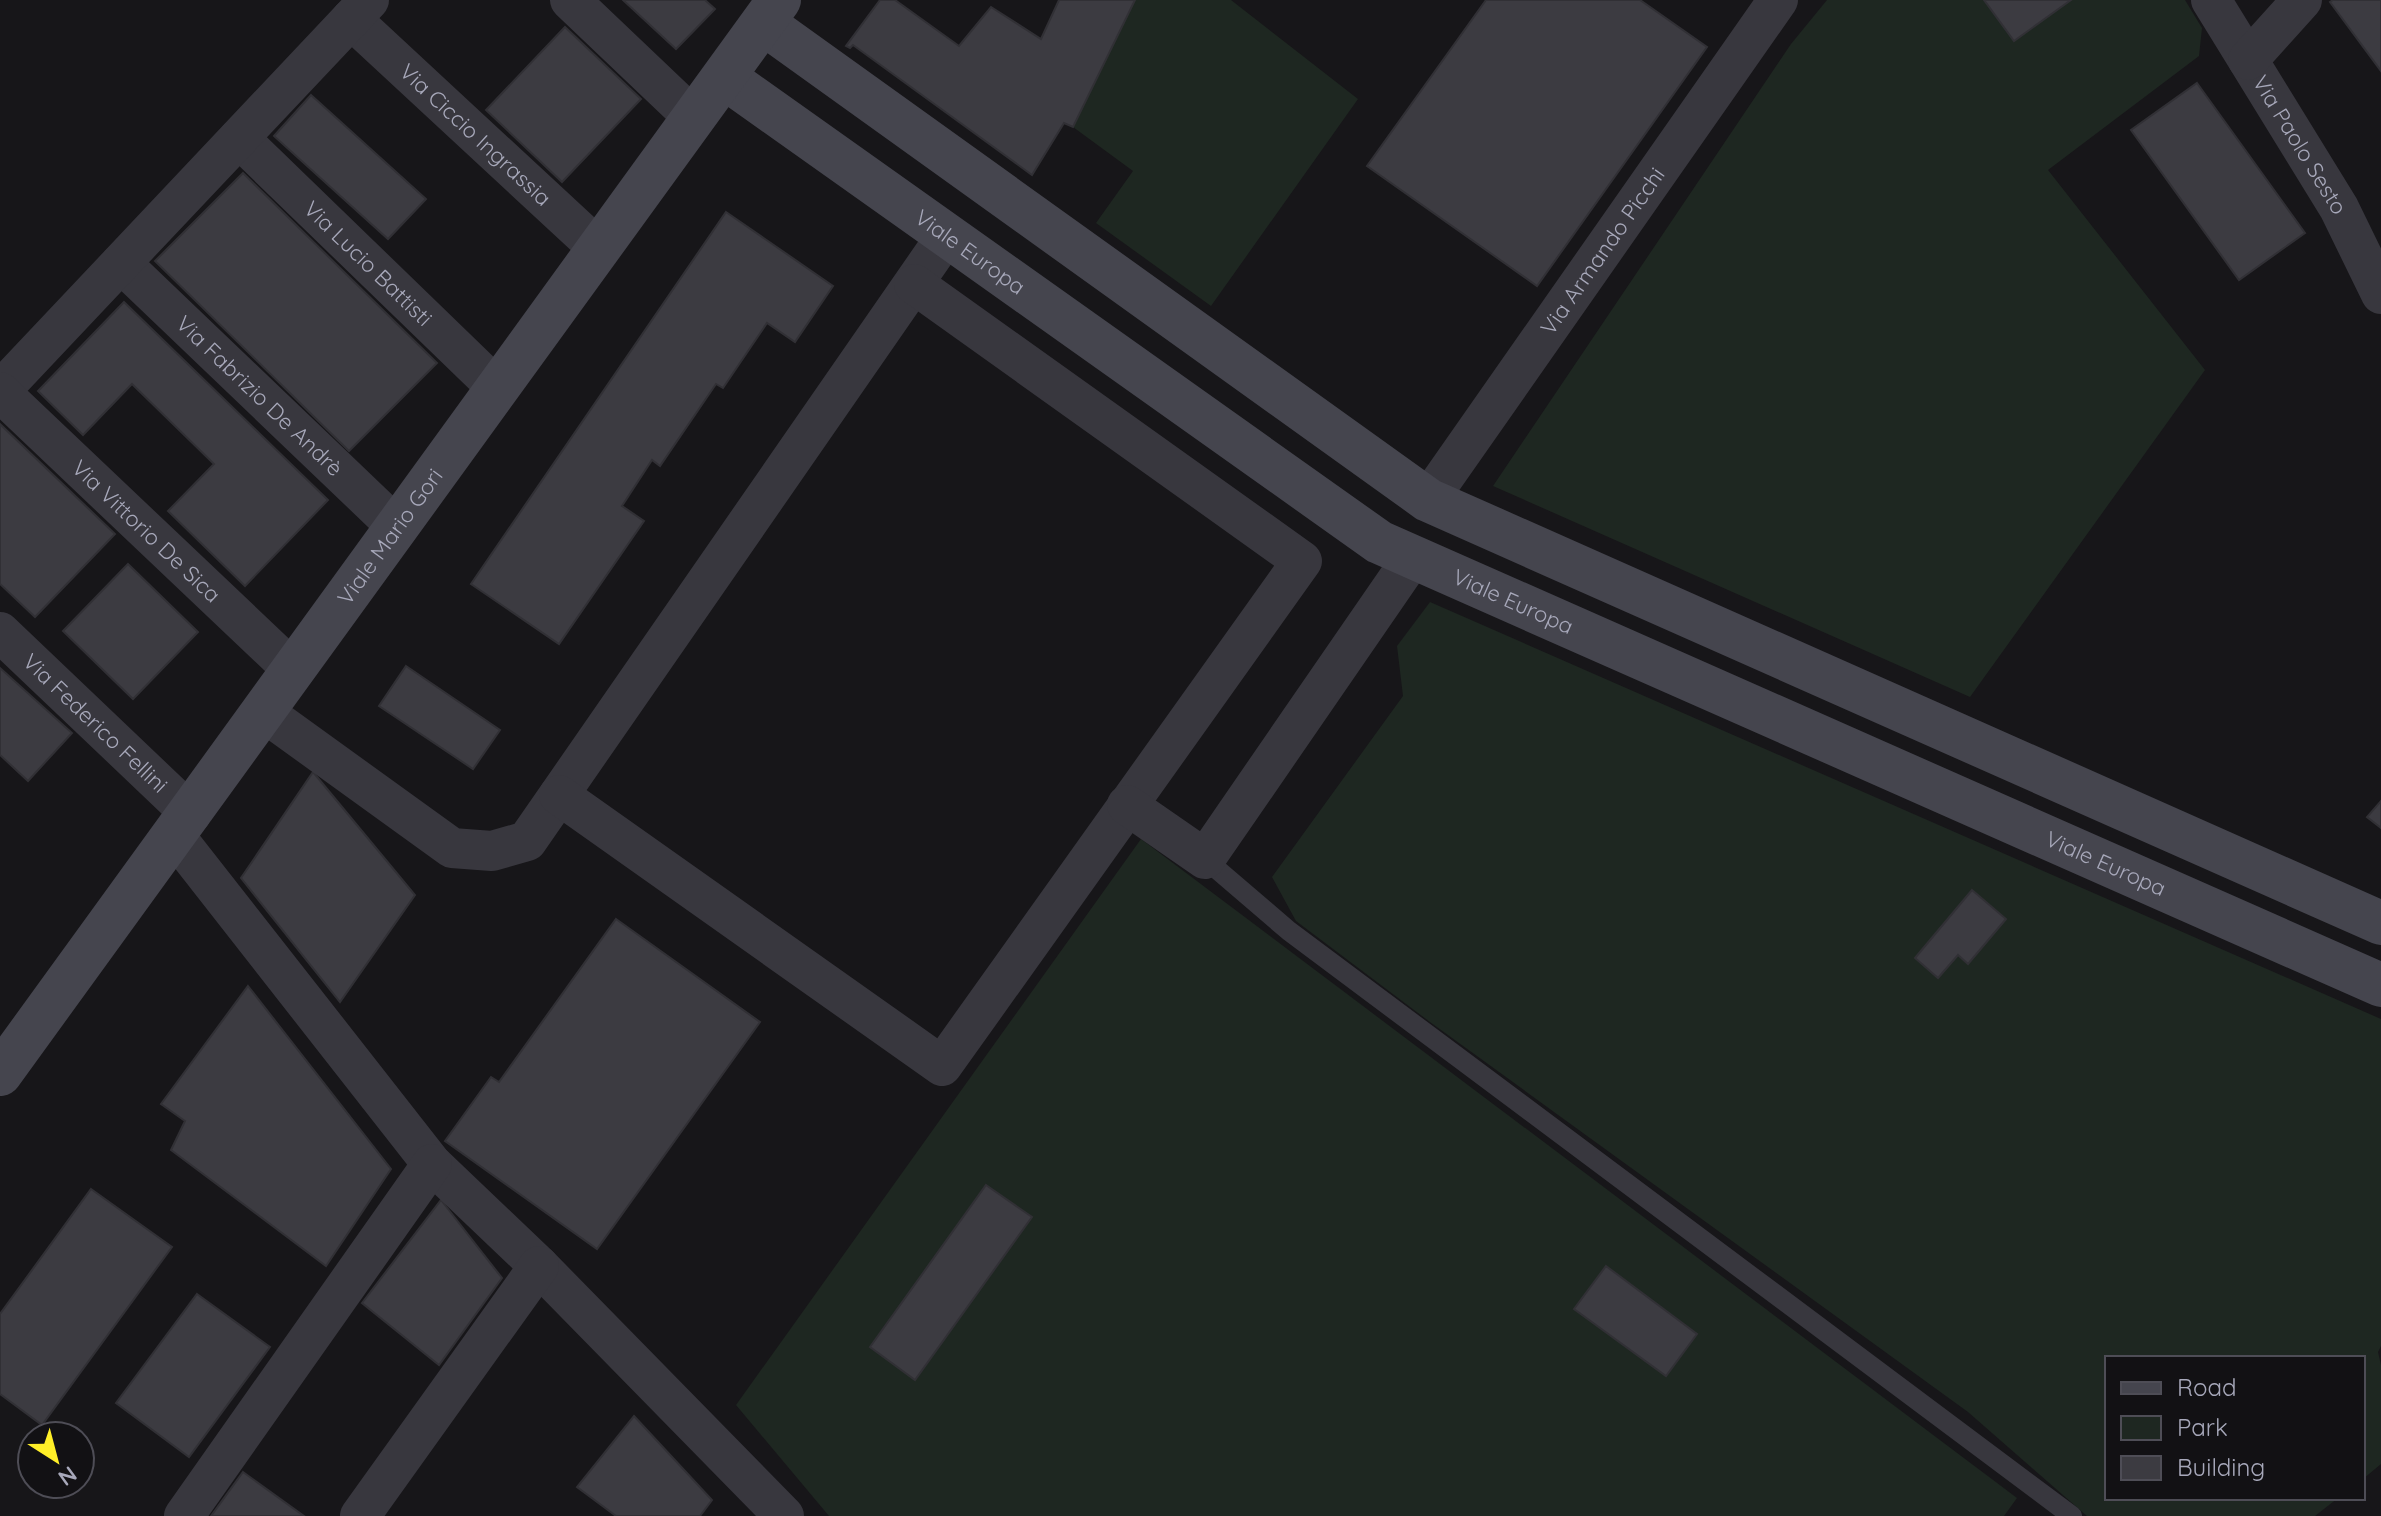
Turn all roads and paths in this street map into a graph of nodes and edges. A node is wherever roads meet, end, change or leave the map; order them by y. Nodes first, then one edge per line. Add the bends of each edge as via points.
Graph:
1 (570, 0) edge
2 (1778, 0) edge
3 (2211, 0) edge
4 (2302, 0) edge
5 (360, 10) edge
6 (771, 11) edge
7 (2248, 60) junction
8 (724, 77) junction
9 (694, 118) junction
10 (239, 138) junction
11 (2367, 228) edge
12 (947, 235) junction
13 (599, 249) junction
14 (121, 263) junction
15 (914, 284) junction
16 (2381, 294) edge
17 (498, 389) junction
18 (0, 392) edge
19 (1428, 500) junction
20 (398, 528) junction
21 (1413, 557) junction
22 (0, 632) edge
23 (294, 671) junction
24 (265, 713) junction
25 (559, 795) junction
26 (1127, 805) junction
27 (183, 825) junction
28 (1205, 859) junction
29 (2381, 923) edge
30 (2381, 985) edge
31 (0, 1074) edge
32 (432, 1164) junction
33 (539, 1266) junction
34 (184, 1516) edge
35 (360, 1516) edge
36 (784, 1516) edge
37 (2072, 1516) edge

1 - 9 street
2 - 19 street, Via Armando Picchi
3 - 7 street, Via Paolo Sesto
4 - 7 street
5 - 10 street
5 - 13 street, Via Ciccio Ingrassia
6 - 8 street, Viale Mario Gori
6 - 19 street
7 - 11 street, Via Paolo Sesto
8 - 9 street, Viale Mario Gori
8 - 12 street, Viale Europa
9 - 13 street, Viale Mario Gori
10 - 14 street
10 - 17 street, Via Lucio Battisti
11 - 16 street, Via Paolo Sesto
12 - 15 street
12 - 21 street, Viale Europa via 1379,542
13 - 17 street, Viale Mario Gori
14 - 18 street
14 - 20 street, Via Fabrizio De Andrè
15 - 25 street
15 - 26 street via 1302,561
17 - 20 street, Viale Mario Gori
18 - 23 street, Via Vittorio De Sica
19 - 29 street
20 - 23 street, Viale Mario Gori
21 - 28 street
21 - 30 street, Viale Europa
22 - 27 street, Via Federico Fellini
23 - 24 street, Viale Mario Gori
24 - 25 street via 452,848 492,851 527,841
24 - 27 street, Viale Mario Gori
25 - 26 street via 942,1066
26 - 28 street
27 - 31 street, Viale Mario Gori
27 - 32 street, Via Federico Fellini
28 - 37 lane via 1289,931
32 - 33 street, Via Federico Fellini
32 - 34 street
33 - 35 street
33 - 36 street, Via Federico Fellini

